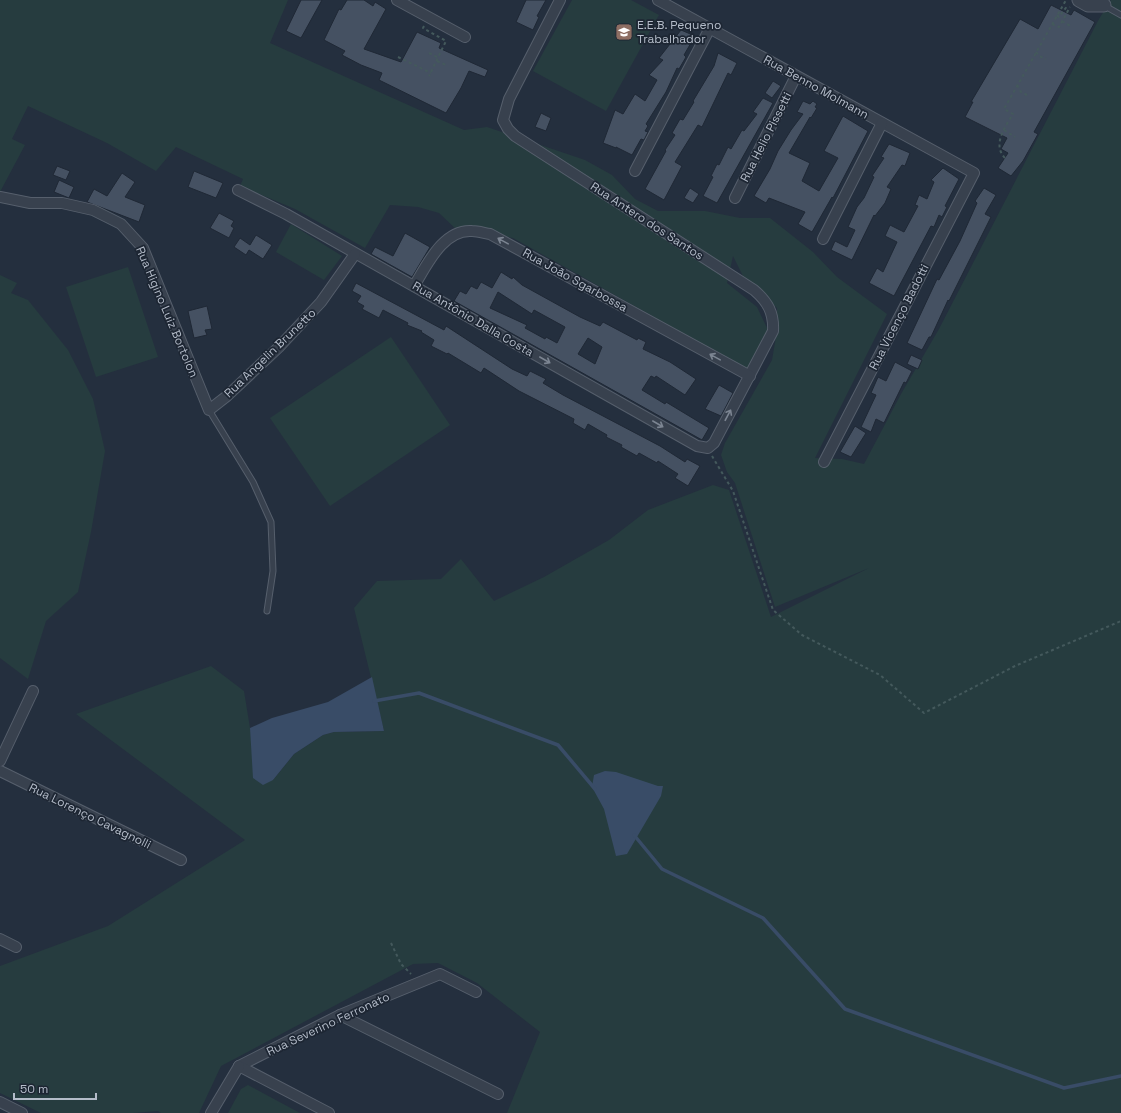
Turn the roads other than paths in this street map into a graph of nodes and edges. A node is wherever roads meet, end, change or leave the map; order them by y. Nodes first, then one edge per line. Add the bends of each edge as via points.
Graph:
1 (397, 0) edge
2 (560, 0) edge
3 (658, 0) edge
4 (1079, 0) edge
5 (1102, 3) edge
6 (1121, 14) edge
7 (710, 28) junction
8 (465, 37) dead end
9 (796, 76) junction
10 (882, 123) junction
11 (635, 171) dead end
12 (974, 173) joint
13 (238, 190) dead end
14 (0, 198) edge
15 (735, 198) dead end
16 (823, 239) dead end
17 (355, 254) junction
18 (414, 286) junction
19 (750, 376) junction
20 (209, 410) junction
21 (708, 448) joint
22 (824, 462) dead end
23 (267, 612) dead end
24 (33, 691) dead end
25 (0, 761) edge
26 (0, 771) edge
27 (181, 860) dead end
28 (0, 939) edge
29 (16, 947) dead end
30 (476, 992) dead end
31 (340, 1015) junction
32 (239, 1066) junction
33 (498, 1094) dead end
34 (0, 1102) edge
35 (22, 1113) edge
36 (212, 1113) edge
37 (329, 1113) edge

1 - 8 street
2 - 19 street, Rua Antero dos Santos via 509,99 503,120 515,136 754,290 764,299 774,319 773,331
3 - 7 street, Rua Benno Molmann
4 - 5 street via 1088,5
5 - 6 lane
7 - 9 street, Rua Benno Molmann
7 - 11 street
9 - 10 street, Rua Benno Molmann
9 - 15 street, Rua Helio Pissetti
10 - 12 street, Rua Benno Molmann
10 - 16 street
12 - 22 street, Rua Vicenço Badotti
13 - 17 street, Rua Antônio Dalla Costa
14 - 20 street, Rua Higino Luiz Bortolon via 30,203 62,203 93,210 121,224 143,248
17 - 18 street, Rua Antônio Dalla Costa
17 - 20 street, Rua Angelin Brunetto via 321,302 279,347
19 -> 18 street, Rua João Sgarbossa via 490,234 471,231 458,233 444,241
18 -> 21 street, Rua Antônio Dalla Costa via 697,446
21 -> 19 street, Rua Antero dos Santos via 714,443
20 - 23 lane via 253,482 271,522 274,570
24 - 25 street
26 - 27 street, Rua Lorenço Cavagnolli
28 - 29 street
30 - 31 street, Rua Severino Ferronato via 440,974
31 - 32 street, Rua Severino Ferronato
31 - 33 street
32 - 36 street
32 - 37 street
34 - 35 street

